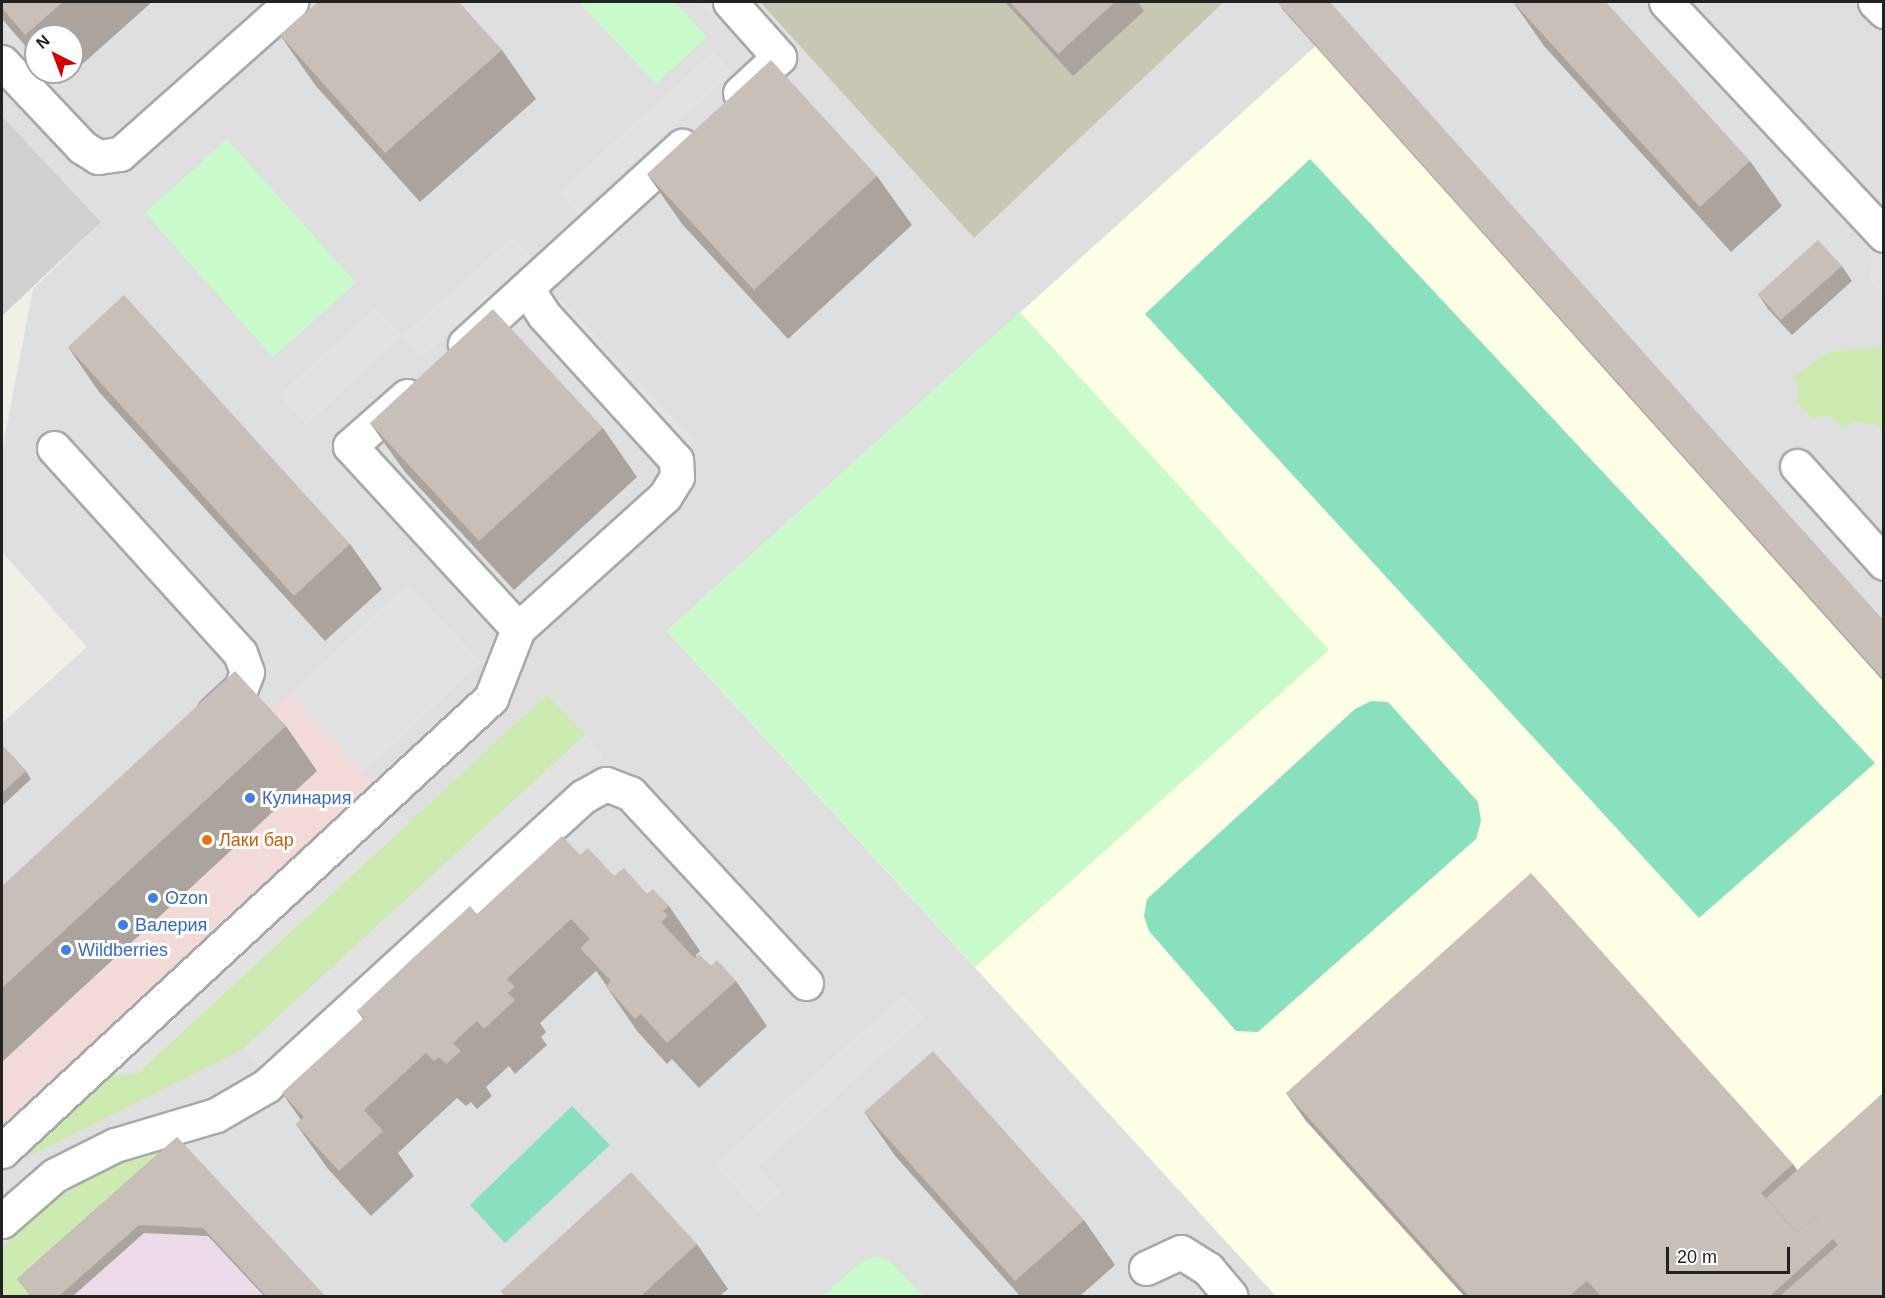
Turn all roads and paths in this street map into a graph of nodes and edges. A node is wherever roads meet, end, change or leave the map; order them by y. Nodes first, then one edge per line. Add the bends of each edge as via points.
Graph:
1 (291, 2) edge
2 (730, 2) edge
3 (1666, 2) edge
4 (1875, 2) edge
5 (1884, 11) edge
6 (2, 62) edge
7 (1884, 235) edge
8 (527, 289) junction
9 (54, 448) dead end
10 (1797, 466) dead end
11 (1884, 563) edge
12 (518, 629) junction
13 (188, 736) edge
14 (806, 983) dead end
15 (2, 1151) edge
16 (5, 1209) edge
17 (1146, 1268) dead end
18 (1231, 1296) edge

1 - 6 lane via 120,154 98,157 82,147
2 - 8 lane via 779,57
3 - 7 lane
4 - 5 lane
8 - 12 lane via 544,315 676,460 677,477 665,496
8 - 12 lane via 350,446
9 - 13 lane via 240,653 247,672 242,688
10 - 11 lane
12 - 15 lane via 491,698
14 - 16 lane via 630,793 606,784 584,796 267,1086 216,1115 115,1145 55,1175
17 - 18 lane via 1181,1252 1208,1269

